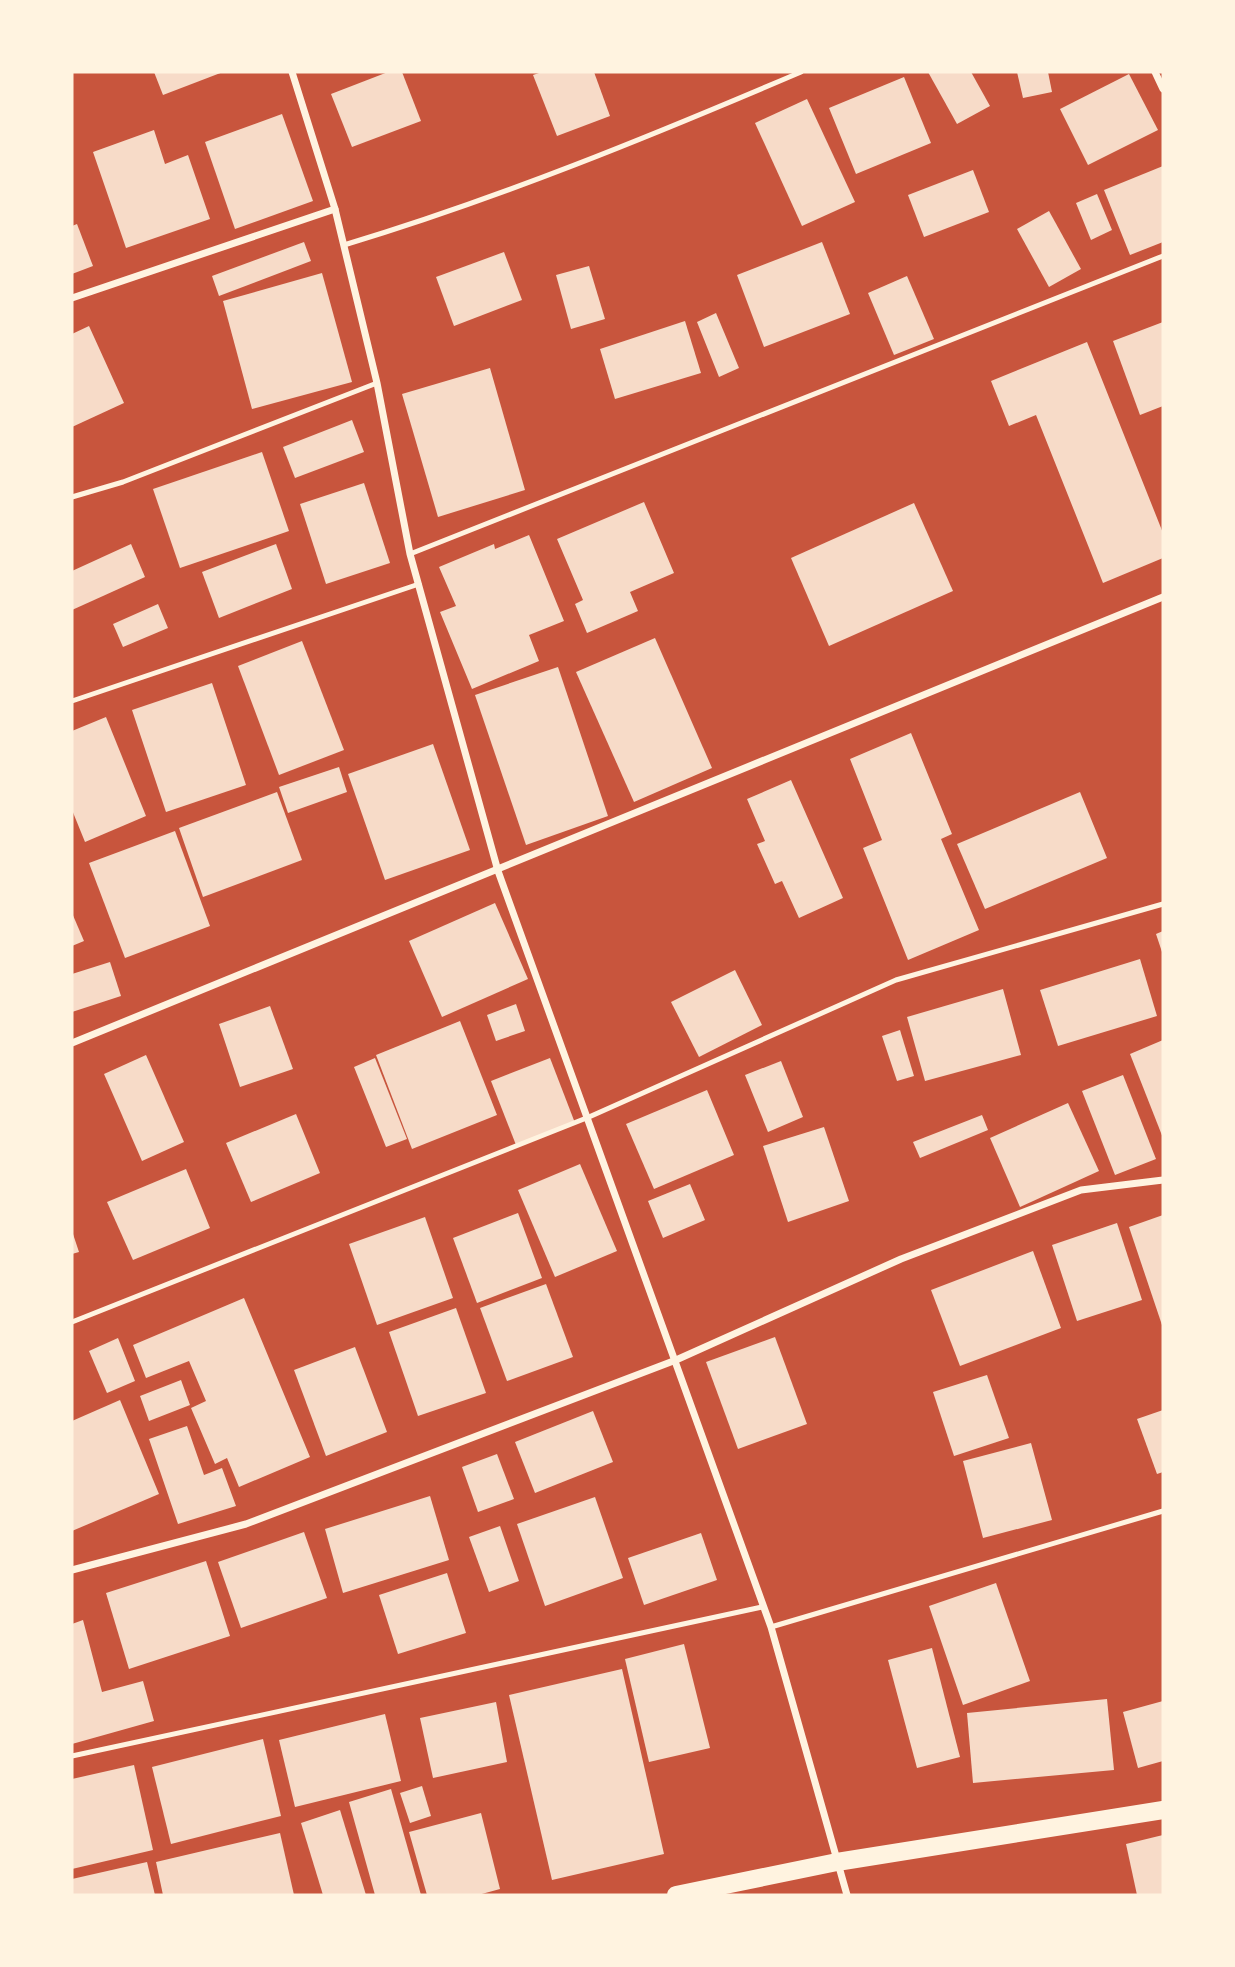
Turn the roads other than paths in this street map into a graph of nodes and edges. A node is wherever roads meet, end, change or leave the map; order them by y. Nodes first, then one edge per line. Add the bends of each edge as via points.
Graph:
1 (292, 72) edge
2 (801, 72) edge
3 (1155, 72) edge
4 (1163, 87) edge
5 (335, 209) junction
6 (344, 245) junction
7 (1163, 256) edge
8 (72, 298) edge
9 (377, 383) junction
10 (72, 497) edge
11 (410, 554) junction
12 (419, 584) junction
13 (1163, 597) edge
14 (72, 701) edge
15 (498, 871) junction
16 (1163, 904) edge
17 (72, 1043) edge
18 (589, 1117) junction
19 (1163, 1180) edge
20 (72, 1322) edge
21 (676, 1360) junction
22 (1163, 1511) edge
23 (72, 1570) edge
24 (762, 1608) junction
25 (771, 1627) junction
26 (72, 1756) edge
27 (1163, 1810) edge
28 (837, 1862) junction
29 (676, 1895) edge
30 (847, 1895) edge

1 - 5 street
2 - 6 lane via 627,147
3 - 4 street
5 - 6 street
5 - 8 street
6 - 9 street
7 - 11 lane
9 - 10 lane via 123,482
9 - 11 street
11 - 12 street
12 - 14 lane
12 - 15 street
13 - 15 street
15 - 17 street
15 - 18 street
16 - 18 lane via 895,980
18 - 20 lane
18 - 21 street
19 - 21 street via 1081,1190 901,1259
21 - 23 street via 246,1524
21 - 24 street
22 - 25 lane
24 - 25 street
24 - 26 lane
25 - 28 street
27 - 28 main road
28 - 29 main road
28 - 30 street

